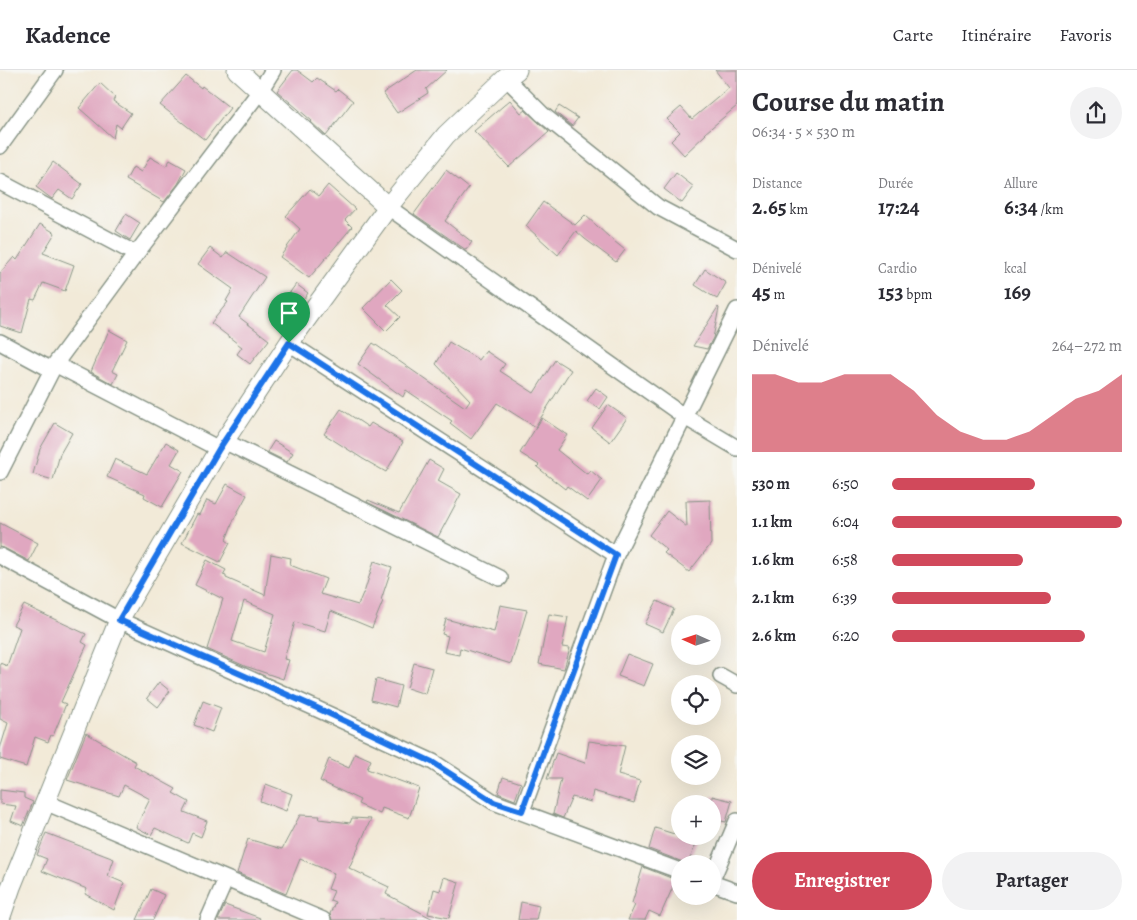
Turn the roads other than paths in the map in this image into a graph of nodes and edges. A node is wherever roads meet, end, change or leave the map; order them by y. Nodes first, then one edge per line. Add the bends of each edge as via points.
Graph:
1 (55, 70) edge
2 (237, 70) edge
3 (273, 70) edge
4 (511, 74) edge
5 (260, 91) junction
6 (0, 146) edge
7 (0, 182) edge
8 (388, 207) junction
9 (737, 249) edge
10 (136, 254) junction
11 (737, 310) edge
12 (0, 342) edge
13 (289, 343) junction
14 (54, 367) junction
15 (685, 417) junction
16 (221, 445) junction
17 (737, 448) edge
18 (0, 472) edge
19 (616, 555) junction
20 (0, 556) edge
21 (500, 578) dead end
22 (119, 620) junction
23 (721, 676) dead end
24 (737, 685) edge
25 (46, 802) junction
26 (522, 811) junction
27 (737, 821) edge
28 (721, 860) edge
29 (671, 868) edge
30 (226, 879) junction
31 (5, 885) edge
32 (721, 886) edge
33 (737, 892) edge
34 (0, 919) edge
35 (208, 920) edge
36 (323, 920) edge

1 - 6 street
2 - 5 street
3 - 5 street
4 - 8 street via 446,135
4 - 9 street via 542,114 658,207
5 - 8 street
5 - 10 street
7 - 10 street
8 - 13 street
8 - 15 street
10 - 14 street
11 - 15 street
12 - 14 street
13 - 16 street
13 - 19 street
14 - 16 street
14 - 18 street
15 - 17 street
15 - 19 street
16 - 21 street
16 - 22 street
19 - 26 street
20 - 22 street
22 - 25 street
22 - 26 street via 432,762 494,802
23 - 24 street
25 - 30 street
25 - 31 street
26 - 29 street
27 - 28 street
30 - 35 street
30 - 36 street
31 - 34 street
32 - 33 street

